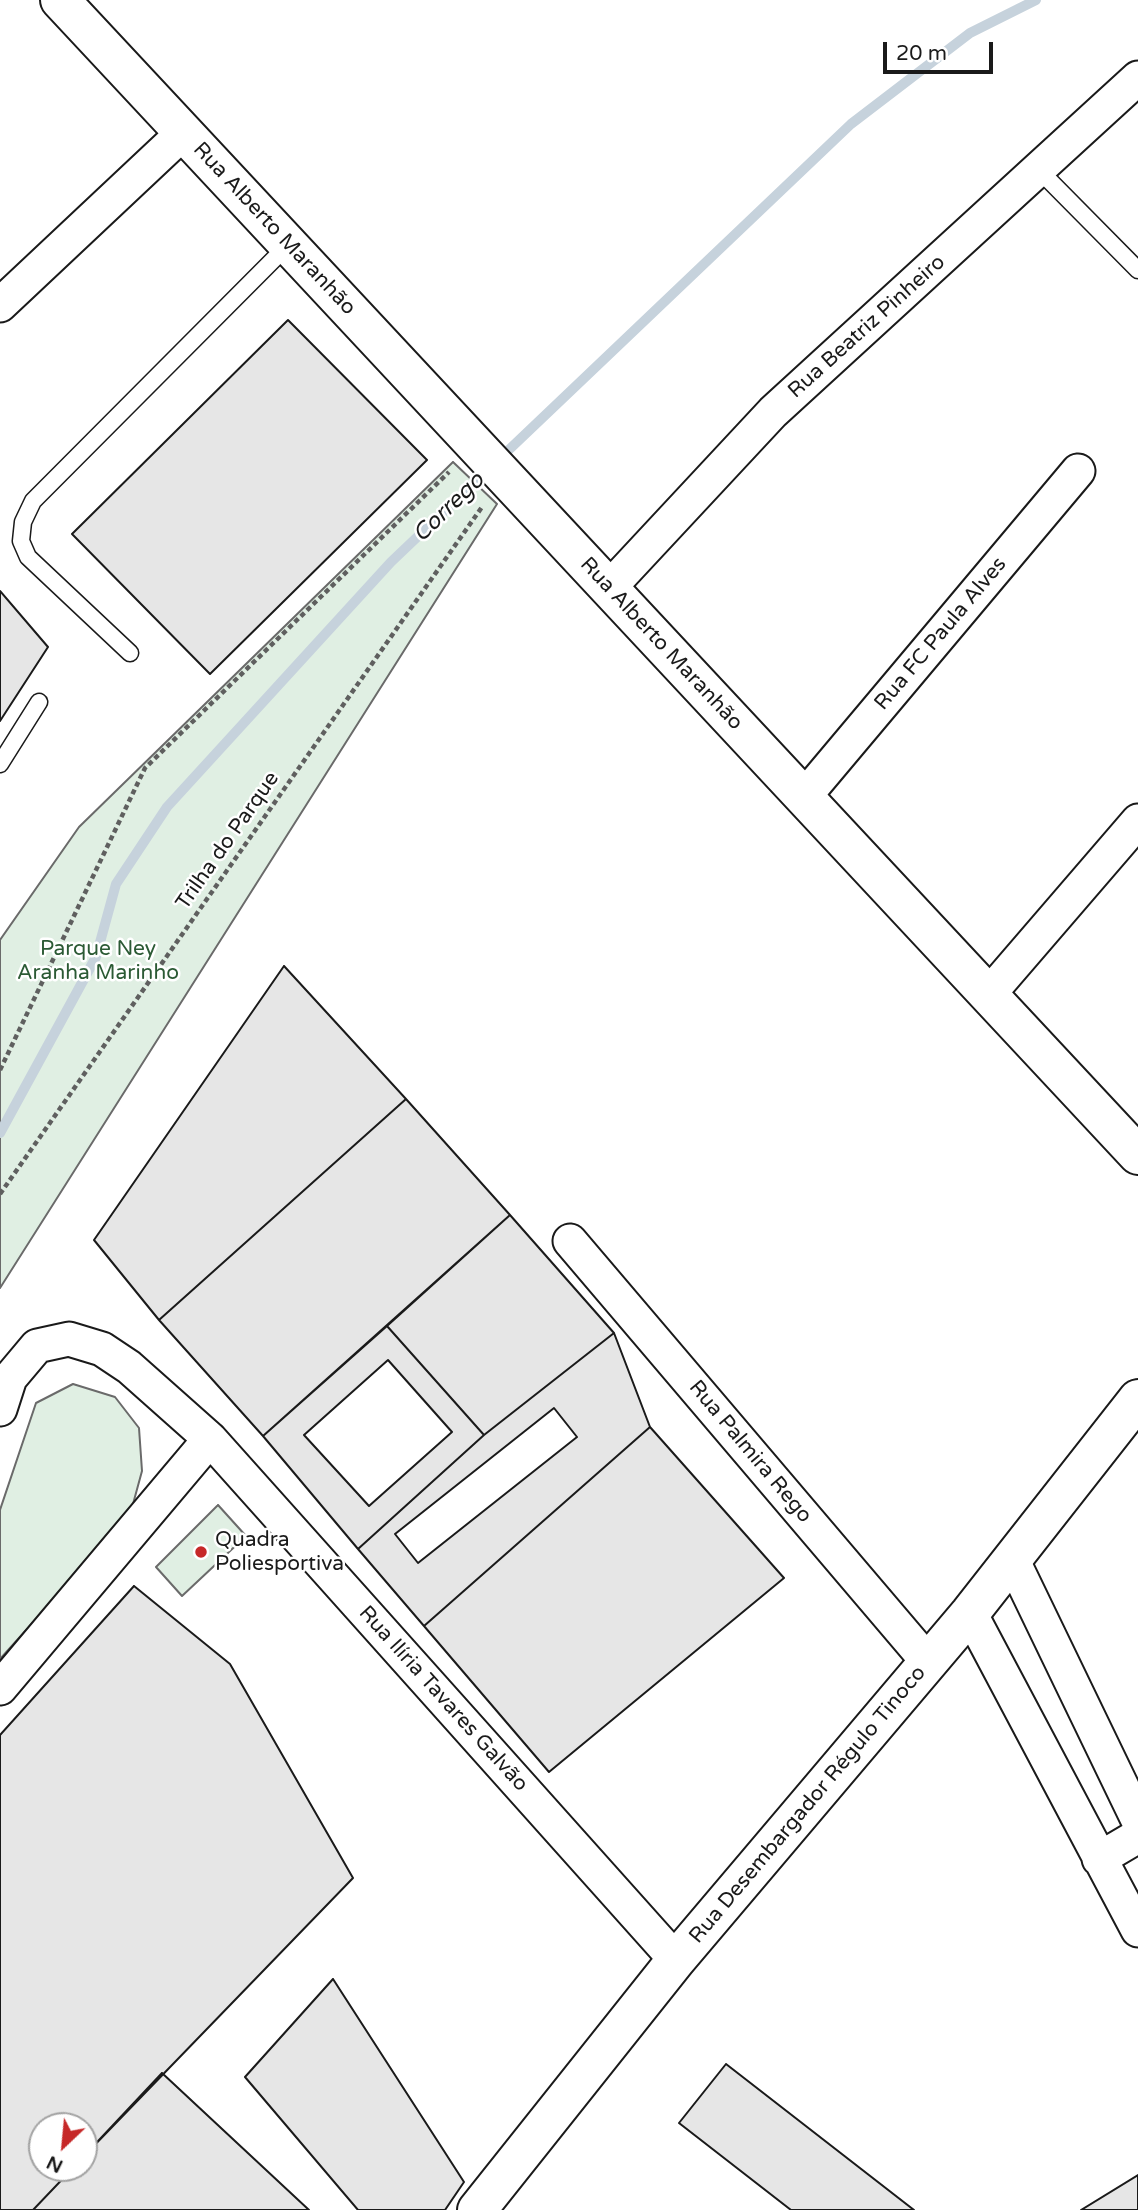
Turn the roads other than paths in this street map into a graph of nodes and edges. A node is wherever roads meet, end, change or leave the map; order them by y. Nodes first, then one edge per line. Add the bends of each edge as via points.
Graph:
1 (60, 0) edge
2 (1138, 78) edge
3 (184, 132) junction
4 (1039, 170) junction
5 (288, 244) junction
6 (1138, 270) edge
7 (0, 304) edge
8 (1078, 471) dead end
9 (608, 587) junction
10 (130, 653) dead end
11 (39, 702) dead end
12 (0, 764) edge
13 (804, 797) junction
14 (1138, 821) edge
15 (989, 995) junction
16 (1138, 1155) edge
17 (570, 1241) dead end
18 (1138, 1399) edge
19 (0, 1409) edge
20 (210, 1439) junction
21 (1012, 1559) junction
22 (970, 1613) junction
23 (929, 1663) junction
24 (0, 1688) edge
25 (1138, 1820) edge
26 (1138, 1836) edge
27 (1099, 1859) junction
28 (1138, 1930) edge
29 (677, 1960) junction
30 (477, 2210) edge

1 - 3 street, Rua Alberto Maranhão
2 - 4 street, Rua Beatriz Pinheiro
3 - 5 street, Rua Alberto Maranhão
3 - 7 street, Rua Alberto Maranhão
4 - 6 lane
4 - 9 street, Rua Beatriz Pinheiro via 773,412
5 - 9 street, Rua Alberto Maranhão via 460,455 521,494
5 - 10 lane via 33,501 23,522 21,541 28,557
8 - 13 street, Rua FC Paula Alves
9 - 13 street, Rua Alberto Maranhão
11 - 12 lane
13 - 15 street, Rua Alberto Maranhão
14 - 15 street
15 - 16 street, Rua Alberto Maranhão
17 - 23 street, Rua Palmira Rego
18 - 21 street, Rua Desembargador Régulo Tinoco
19 - 20 street, Rua Ilíria Tavares Galvão via 10,1378 37,1346 69,1339 103,1349 129,1367
20 - 24 street
20 - 29 street, Rua Ilíria Tavares Galvão
21 - 22 street, Rua Desembargador Régulo Tinoco
21 - 25 street
22 - 23 street, Rua Desembargador Régulo Tinoco
22 - 27 street
23 - 29 street, Rua Desembargador Régulo Tinoco
26 - 27 street
27 - 28 street
29 - 30 street, Rua Desembargador Régulo Tinoco

